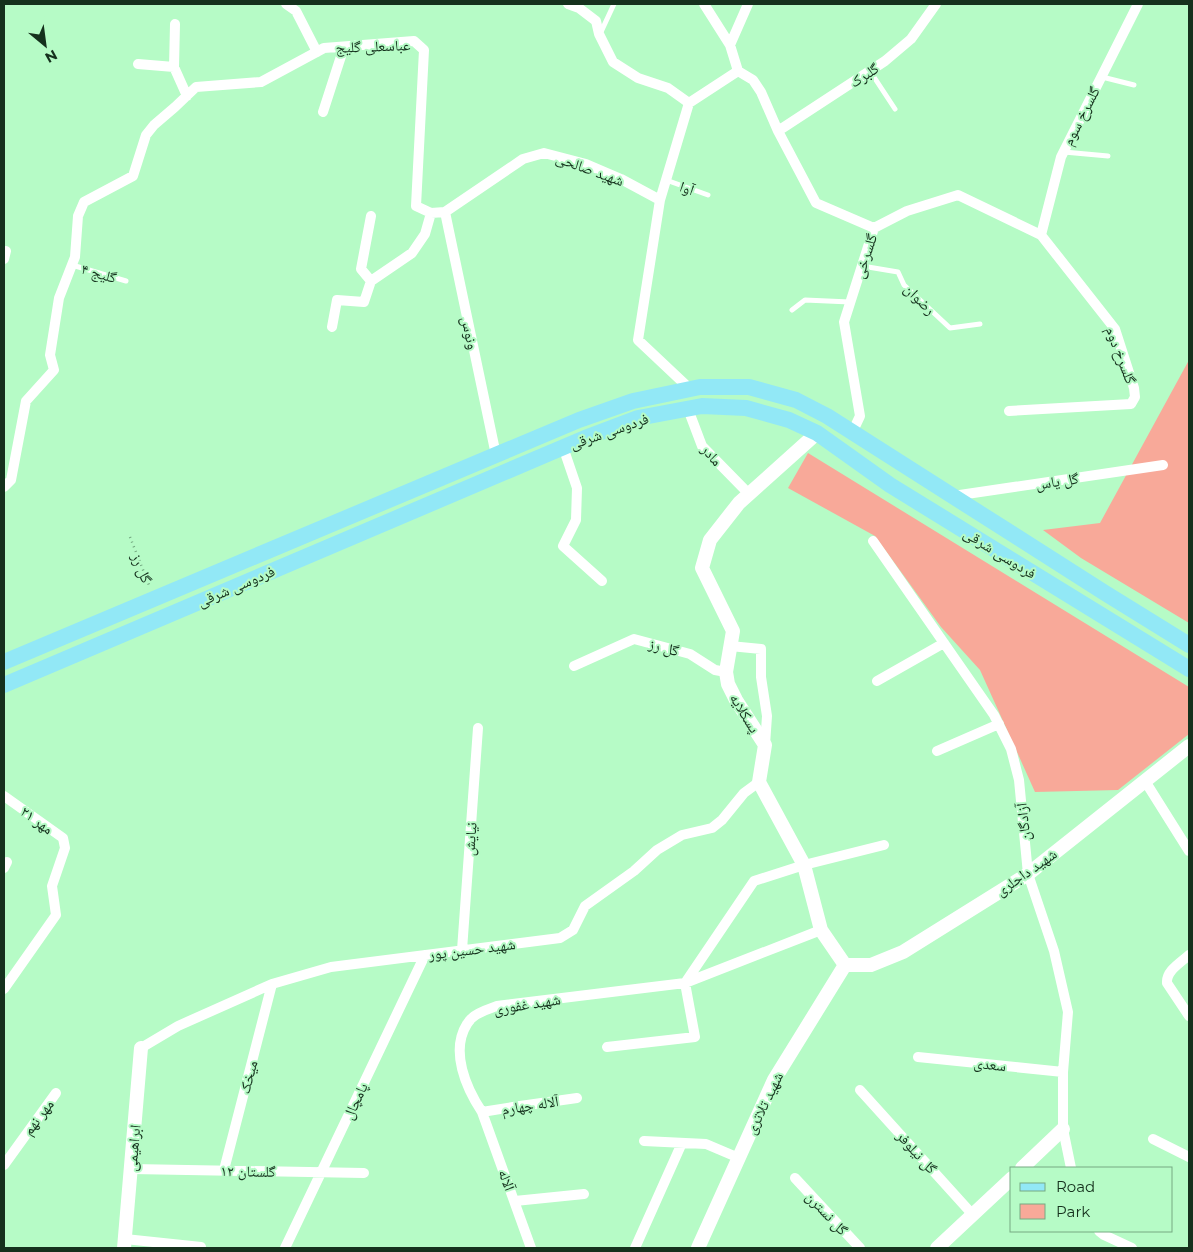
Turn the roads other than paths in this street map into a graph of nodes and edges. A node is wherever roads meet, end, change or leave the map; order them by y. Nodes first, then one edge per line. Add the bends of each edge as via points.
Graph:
1 (286, 4) edge
2 (568, 4) edge
3 (614, 4) edge
4 (704, 4) edge
5 (748, 4) edge
6 (936, 4) edge
7 (1138, 4) edge
8 (175, 24) dead end
9 (599, 34) junction
10 (730, 45) junction
11 (344, 47) junction
12 (317, 52) junction
13 (138, 64) dead end
14 (174, 67) junction
15 (738, 71) junction
16 (870, 71) junction
17 (1102, 76) junction
18 (1134, 85) dead end
19 (187, 96) junction
20 (689, 103) junction
21 (895, 109) dead end
22 (323, 112) dead end
23 (778, 131) junction
24 (1064, 152) junction
25 (1108, 156) dead end
26 (666, 180) junction
27 (708, 195) dead end
28 (660, 200) junction
29 (445, 212) junction
30 (431, 213) junction
31 (371, 216) dead end
32 (874, 228) junction
33 (1041, 235) junction
34 (72, 265) junction
35 (862, 266) junction
36 (126, 281) dead end
37 (371, 281) junction
38 (850, 302) junction
39 (792, 310) dead end
40 (980, 324) dead end
41 (332, 327) dead end
42 (690, 389) junction
43 (688, 409) junction
44 (1009, 411) dead end
45 (852, 433) junction
46 (817, 434) junction
47 (563, 447) junction
48 (496, 455) junction
49 (1163, 465) dead end
50 (4, 487) edge
51 (749, 494) junction
52 (952, 496) junction
53 (873, 541) dead end
54 (602, 581) dead end
55 (1105, 593) junction
56 (1093, 610) junction
57 (944, 643) junction
58 (1189, 644) edge
59 (730, 646) junction
60 (4, 662) edge
61 (574, 666) dead end
62 (1189, 669) edge
63 (726, 672) junction
64 (877, 681) dead end
65 (4, 685) edge
66 (999, 724) junction
67 (478, 728) dead end
68 (764, 746) junction
69 (1189, 746) edge
70 (937, 750) dead end
71 (1145, 781) junction
72 (759, 782) junction
73 (4, 796) edge
74 (884, 845) dead end
75 (1189, 851) edge
76 (804, 865) junction
77 (1028, 874) junction
78 (821, 930) junction
79 (462, 950) junction
80 (425, 955) junction
81 (1189, 955) edge
82 (845, 965) junction
83 (685, 983) junction
84 (272, 984) junction
85 (4, 989) edge
86 (1189, 1016) edge
87 (607, 1047) dead end
88 (142, 1048) joint
89 (918, 1056) dead end
90 (1063, 1072) junction
91 (860, 1090) dead end
92 (56, 1093) dead end
93 (577, 1098) dead end
94 (482, 1112) junction
95 (1063, 1129) junction
96 (1153, 1139) dead end
97 (644, 1141) dead end
98 (682, 1143) junction
99 (1189, 1157) edge
100 (739, 1158) junction
101 (4, 1165) edge
102 (1023, 1167) edge
103 (1071, 1167) edge
104 (132, 1169) junction
105 (224, 1170) junction
106 (321, 1172) junction
107 (364, 1173) dead end
108 (795, 1178) dead end
109 (1010, 1180) edge
110 (584, 1194) dead end
111 (514, 1201) junction
112 (973, 1215) junction
113 (1100, 1232) edge
114 (124, 1244) edge
115 (201, 1246) dead end
116 (285, 1248) edge
117 (531, 1248) edge
118 (635, 1248) edge
119 (698, 1248) edge
120 (860, 1248) edge
121 (938, 1248) edge
122 (1132, 1248) edge

1 - 12 street via 296,11
2 - 9 street via 596,21
3 - 9 lane
4 - 10 street
5 - 10 street
6 - 16 street, گلبرک via 911,39
7 - 17 street, گلسرخ سوم
8 - 14 street
9 - 20 street via 613,62 638,78 668,88
10 - 15 street
11 - 12 street, عباسعلی گلیج via 324,48
11 - 22 street
11 - 30 street, عباسعلی گلیج via 414,41 424,50 416,206
12 - 19 street, عباسعلی گلیج via 261,82 196,87
13 - 14 street
14 - 19 street
15 - 20 street
15 - 23 street via 752,80 761,92
16 - 21 lane
16 - 23 street, گلبرک
17 - 18 lane
17 - 24 street, گلسرخ سوم
19 - 34 street, عباسعلی گلیج via 146,135 133,176 84,202 78,216
20 - 26 street
23 - 32 street via 816,203
24 - 25 lane
24 - 33 street, گلسرخ سوم
26 - 27 lane, آوا
26 - 28 street
28 - 29 street, شهید صالحی via 586,164 544,153 523,159
28 - 42 street via 638,340
29 - 30 street
29 - 48 street, ونوس
30 - 37 street via 425,234 412,253
31 - 37 street via 362,269
32 - 33 street, گلسرخی via 907,211 958,195
32 - 35 street, گلسرخی
33 - 44 street, گلسرخ دوم via 1115,329 1135,397 1131,404
34 - 36 lane, گلیج ۴
34 - 50 street, عباسعلی گلیج via 59,298 50,355 54,370 26,402 11,480
35 - 38 street, گلسرخی
35 - 40 lane, رضوان via 898,272 904,286 950,328
37 - 41 street via 364,302 337,300
38 - 39 lane via 804,300
38 - 45 street, گلسرخی via 844,322 860,416
42 - 45 main road, فردوسی شرقی via 749,387 796,400
42 - 48 main road, فردوسی شرقی via 633,401
43 - 46 main road, فردوسی شرقی via 702,406 746,408 788,420
43 - 47 main road, فردوسی شرقی via 638,418
43 - 51 street, مادر via 702,446
45 - 52 main road, فردوسی شرقی
46 - 51 street, پسکلایه
46 - 56 main road, فردوسی شرقی via 890,485
47 - 54 street via 577,488 576,520 563,546
47 - 65 main road, فردوسی شرقی
48 - 60 main road, فردوسی شرقی
49 - 52 street, گل یاس
51 - 59 street, پسکلایه via 710,540 702,568 733,631
52 - 55 main road, فردوسی شرقی
53 - 57 street, آزادگان
55 - 56 main road
55 - 58 main road, فردوسی شرقی
56 - 62 main road, فردوسی شرقی
57 - 64 street
57 - 66 street, آزادگان
59 - 63 street, پسکلایه
59 - 68 street via 761,650 767,716
61 - 63 street, گل رز via 634,639 690,654 715,670
63 - 68 street, پسکلایه via 736,700
66 - 70 street
66 - 77 street, آزادگان via 1011,749 1018,780
67 - 79 street, نیایش
68 - 72 street, پسکلایه
69 - 71 street, شهید داجلری
71 - 75 street
71 - 77 street, شهید داجلری
72 - 76 street
72 - 79 street, شهید حسین پور via 744,793 712,828 682,835 585,906 573,930 560,938
73 - 85 street, مهر ۲۱ via 63,838 65,848 52,886 56,915
74 - 76 street
76 - 78 street
76 - 83 street via 754,881
77 - 82 street, شهید داجلری via 903,952 871,965
77 - 90 street, آزادگان via 1054,951 1068,1012
78 - 82 street
78 - 83 street, شهید غفوری
79 - 80 street, شهید حسین پور
80 - 84 street, شهید حسین پور via 331,967
80 - 106 street, پامچال
81 - 86 street via 1167,977 1167,983
82 - 100 street, شهید تلاتری via 774,1080
83 - 87 street via 695,1037
83 - 94 street, شهید غفوری via 497,1006 472,1018 461,1036 460,1058
84 - 88 street, شهید حسین پور via 178,1026
84 - 105 street, میخک
88 - 104 street, ابراهیمی
89 - 90 street, سعدی
90 - 95 street, آزادگان
91 - 112 street, گل نیلوفر
92 - 101 street, مهر نهم
93 - 94 street, آلاله چهارم
94 - 111 street, آلاله
95 - 102 street
95 - 103 street, آزادگان
96 - 99 street
97 - 98 street
98 - 100 street via 706,1144
98 - 118 street
100 - 119 street, شهید تلاتری
104 - 105 street, گلستان ۱۲
104 - 114 street, ابراهیمی
105 - 106 street, گلستان ۱۲
106 - 107 street, گلستان ۱۲
106 - 116 street, پامچال
108 - 120 street, گل نسترن
109 - 112 street
110 - 111 street
111 - 117 street, آلاله
112 - 121 street
113 - 122 street
114 - 115 street

